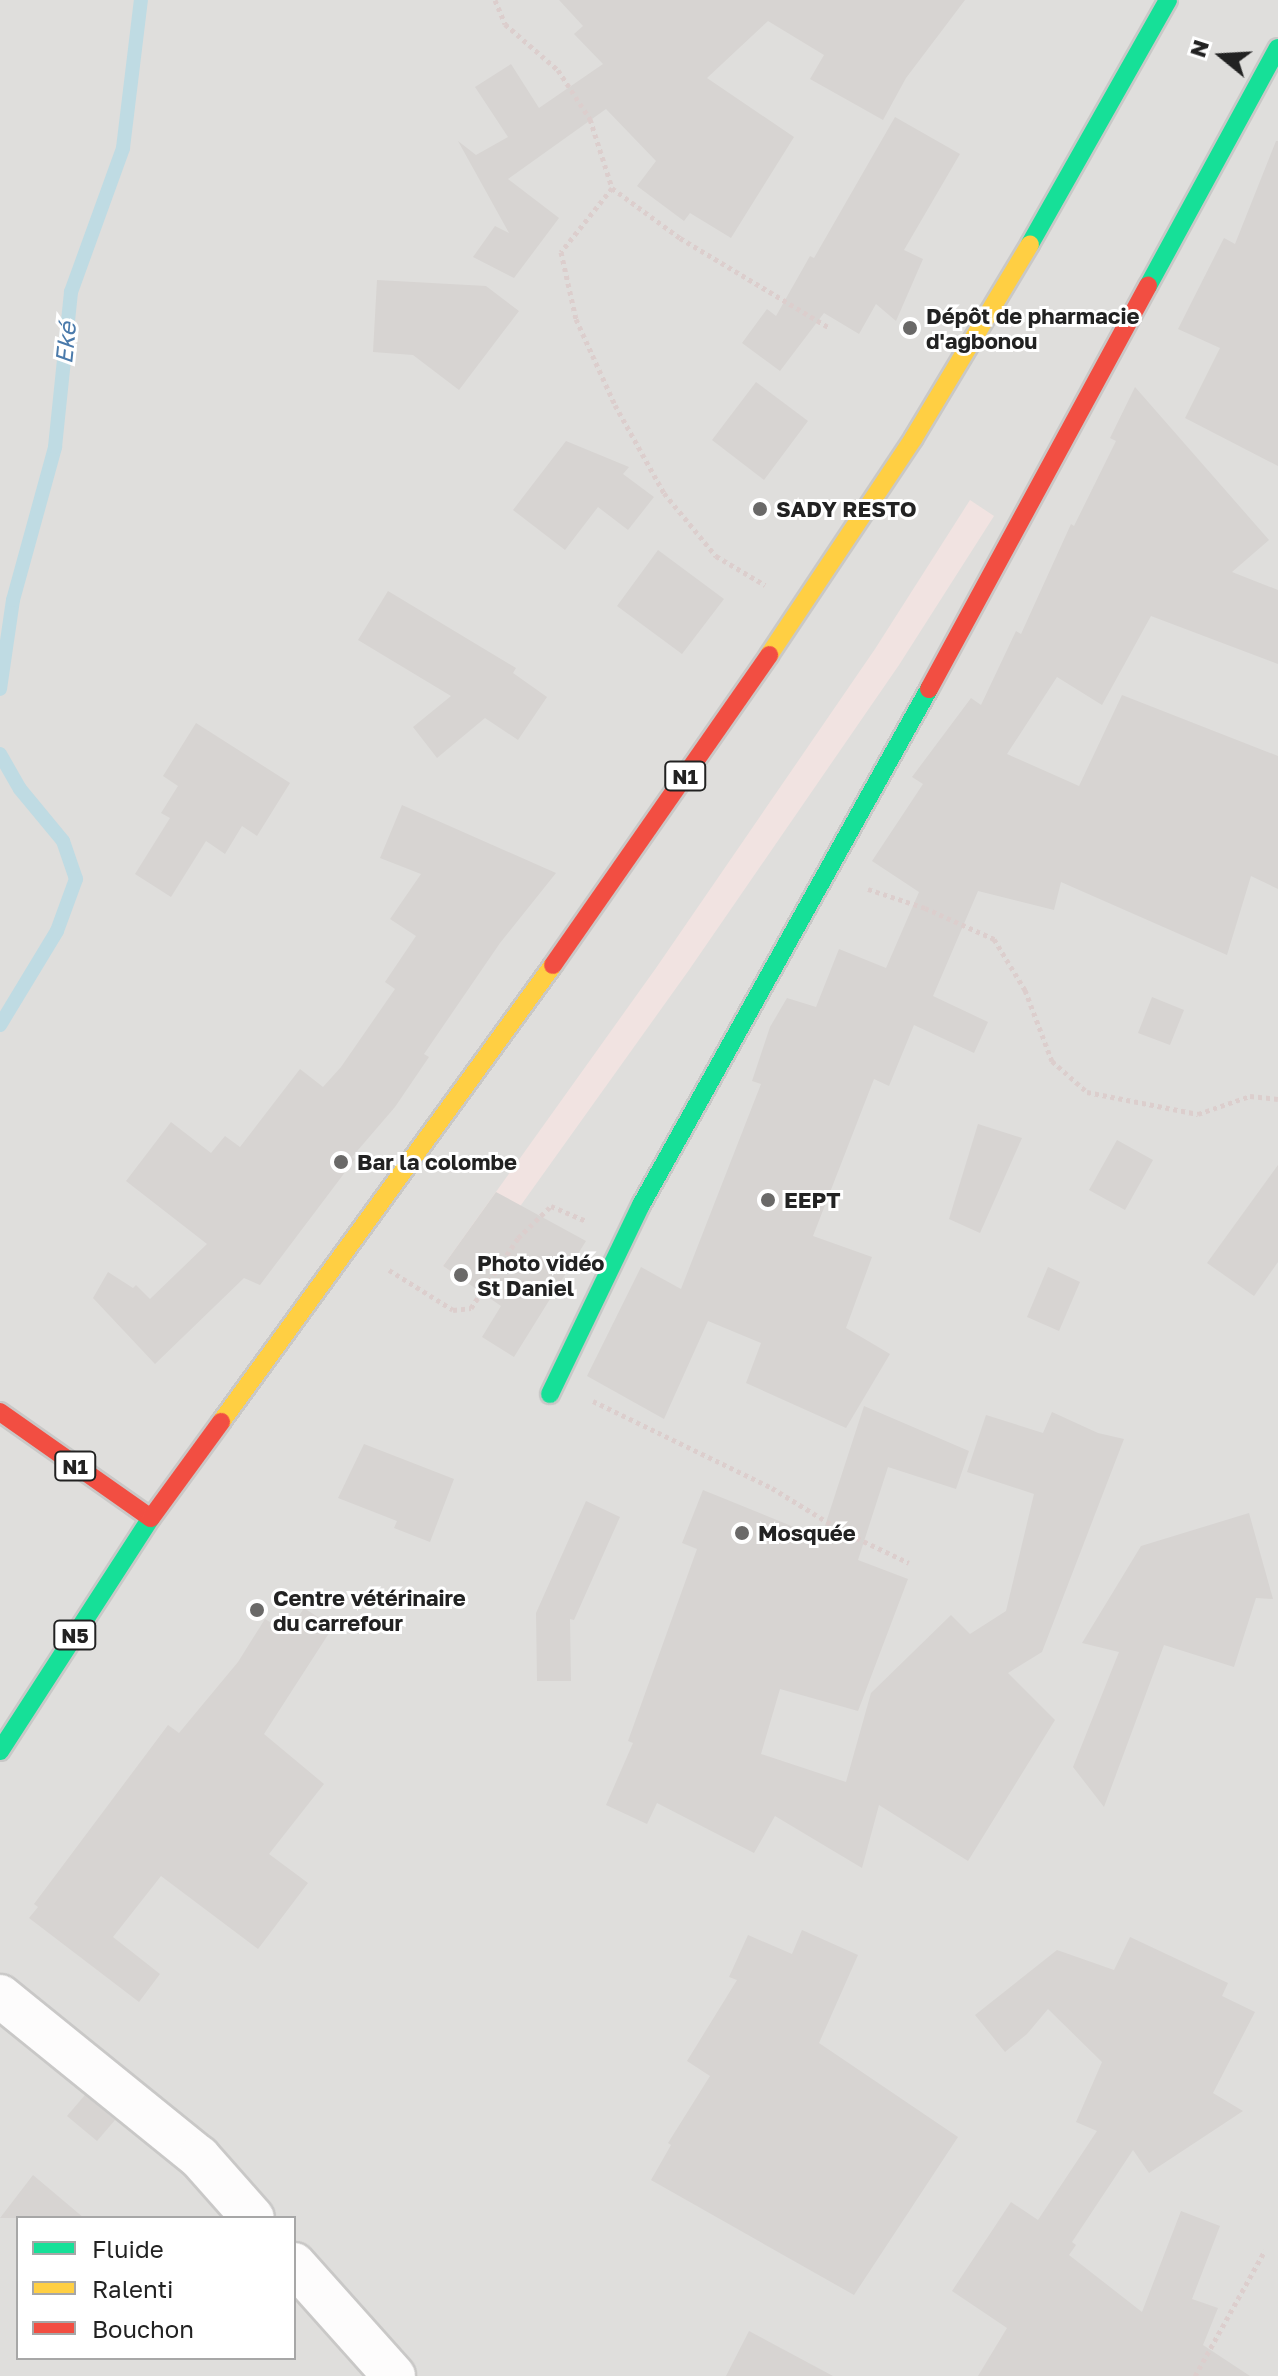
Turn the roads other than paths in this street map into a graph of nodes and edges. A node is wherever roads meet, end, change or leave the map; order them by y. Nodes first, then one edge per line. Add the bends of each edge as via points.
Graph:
1 (1168, 0) edge
2 (1278, 48) edge
3 (553, 1387) road end
4 (0, 1412) edge
5 (151, 1518) junction
6 (0, 1751) edge
7 (0, 1996) edge
8 (251, 2216) edge
9 (296, 2266) edge
10 (394, 2376) edge

1 - 5 main road, N1 via 913,439 803,607 352,1246
2 - 3 main road via 623,1238
4 - 5 main road, N1
5 - 6 main road, N5
7 - 8 street via 199,2157
9 - 10 street

